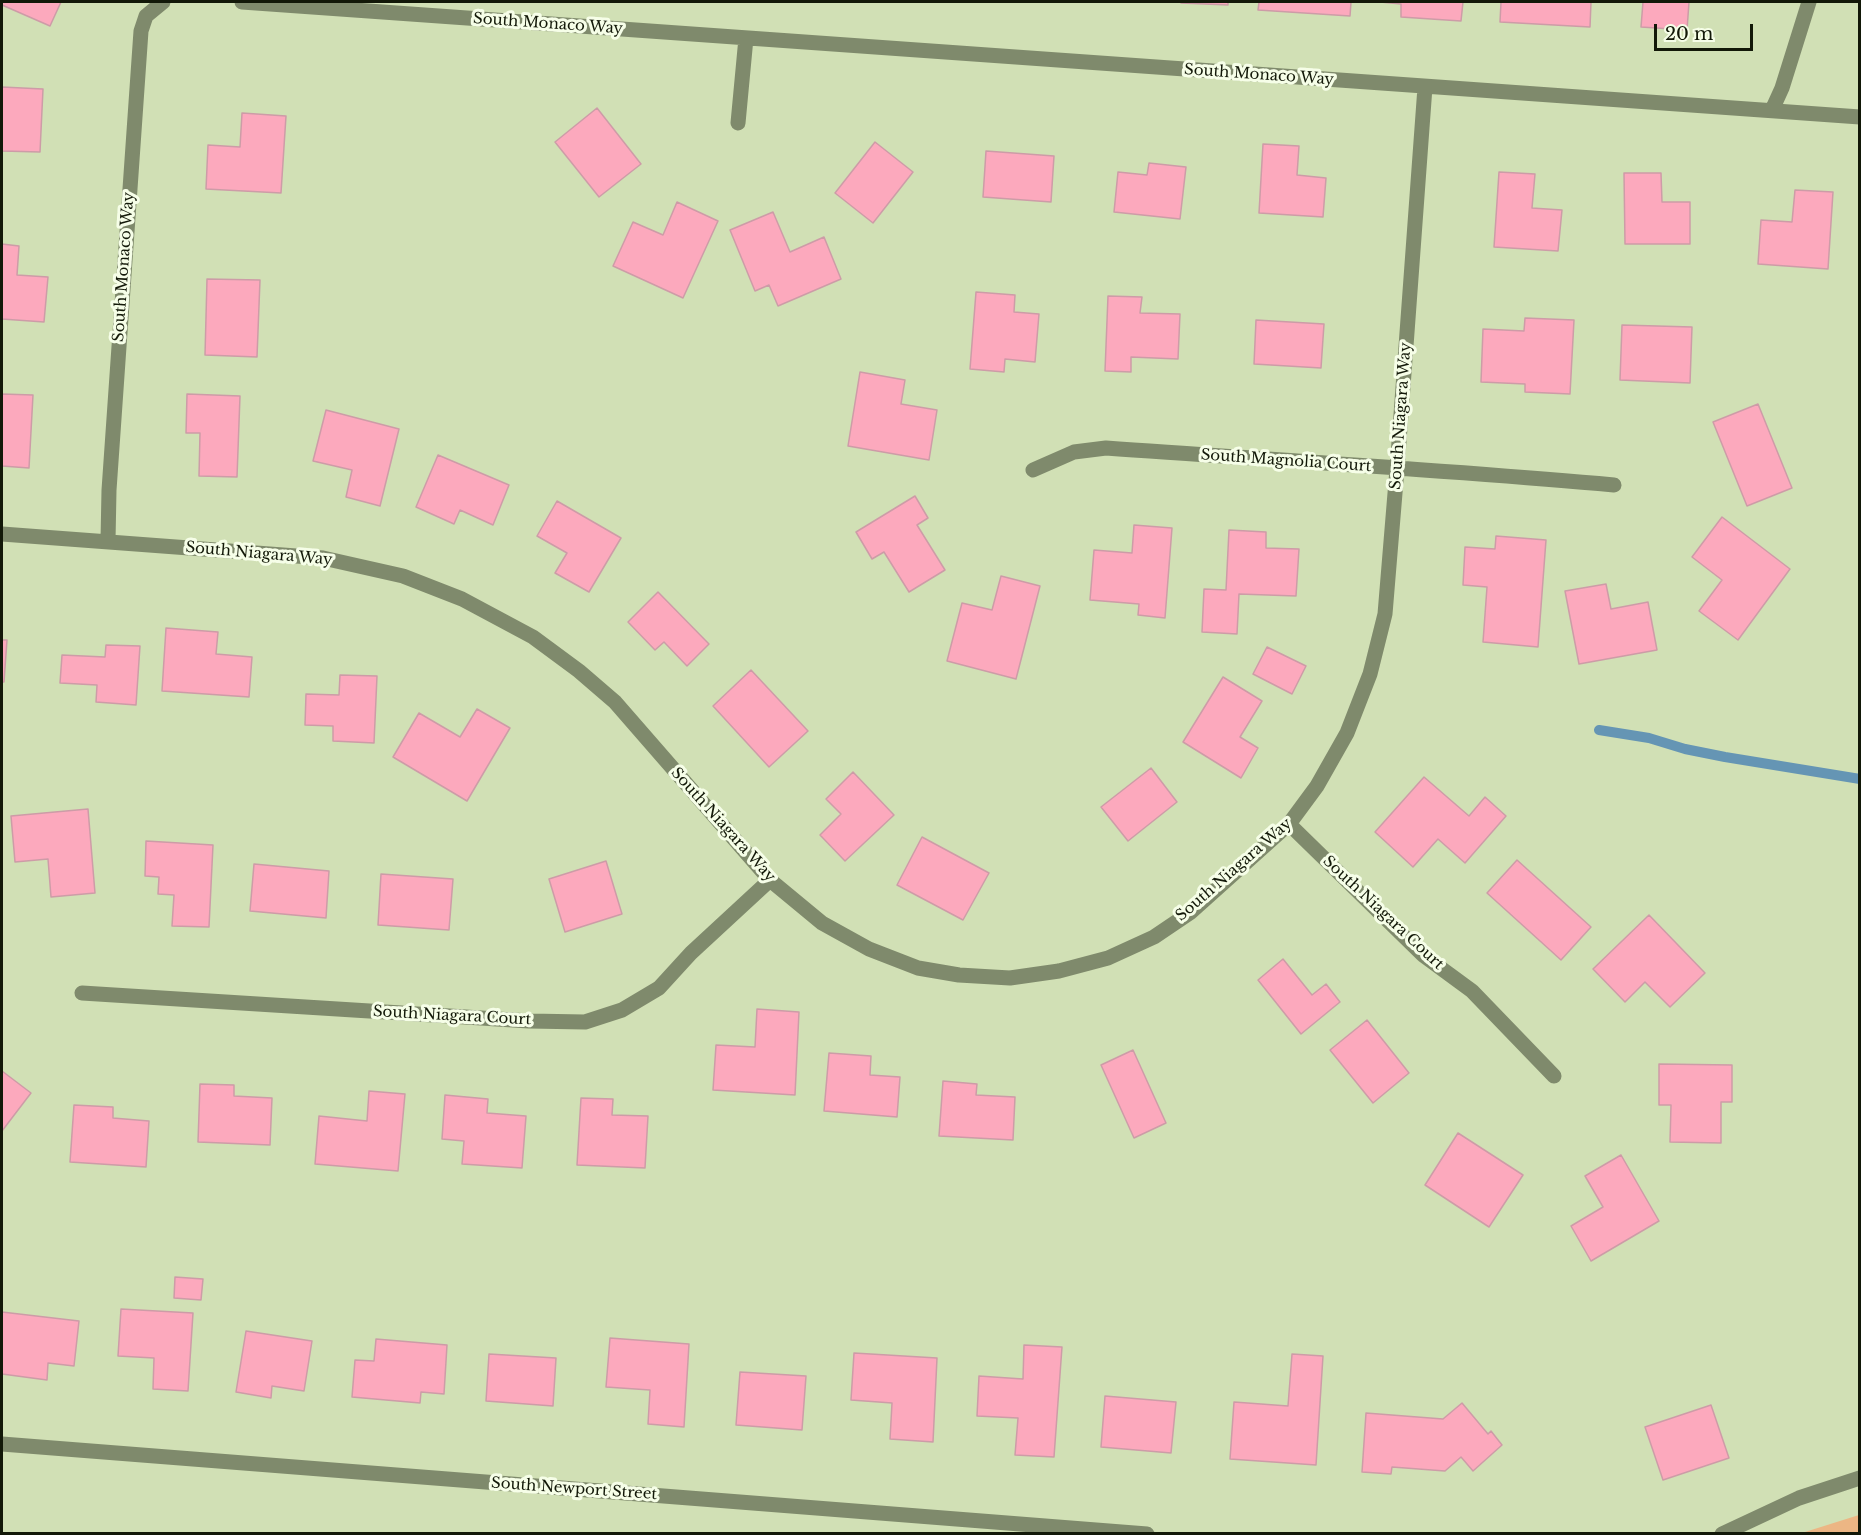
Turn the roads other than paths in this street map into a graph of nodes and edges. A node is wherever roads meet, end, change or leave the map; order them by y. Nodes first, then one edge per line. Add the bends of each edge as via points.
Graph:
1 (163, 2) edge
2 (242, 2) edge
3 (1809, 2) edge
4 (746, 38) junction
5 (1425, 87) junction
6 (1772, 110) junction
7 (1860, 117) edge
8 (738, 123) dead end
9 (1397, 469) junction
10 (1033, 470) dead end
11 (1614, 485) dead end
12 (2, 534) edge
13 (108, 541) junction
14 (1289, 824) junction
15 (770, 880) junction
16 (82, 993) dead end
17 (1554, 1076) dead end
18 (2, 1444) edge
19 (1860, 1478) edge
20 (1147, 1533) edge
21 (1722, 1533) edge

1 - 13 street, South Monaco Way via 146,16 141,31
2 - 4 street, South Monaco Way
3 - 6 street
4 - 5 street, South Monaco Way
4 - 8 street
5 - 6 street, South Monaco Way
5 - 9 street, South Niagara Way
6 - 7 street, South Monaco Way
9 - 10 street, South Magnolia Court via 1106,448 1074,452
9 - 11 street, South Magnolia Court
9 - 14 street, South Niagara Way via 1385,614 1370,674 1347,733 1317,786
12 - 13 street, South Niagara Way
13 - 15 street, South Niagara Way via 323,558 403,576 462,599 532,637 615,702
14 - 15 street, South Niagara Way via 1191,912 1154,937 1108,958 1010,978 918,968 868,949 822,923
14 - 17 street, South Niagara Court via 1423,955 1472,992
15 - 16 street, South Niagara Court via 659,988 622,1010 585,1022
18 - 20 street, South Newport Street
19 - 21 street via 1800,1498

